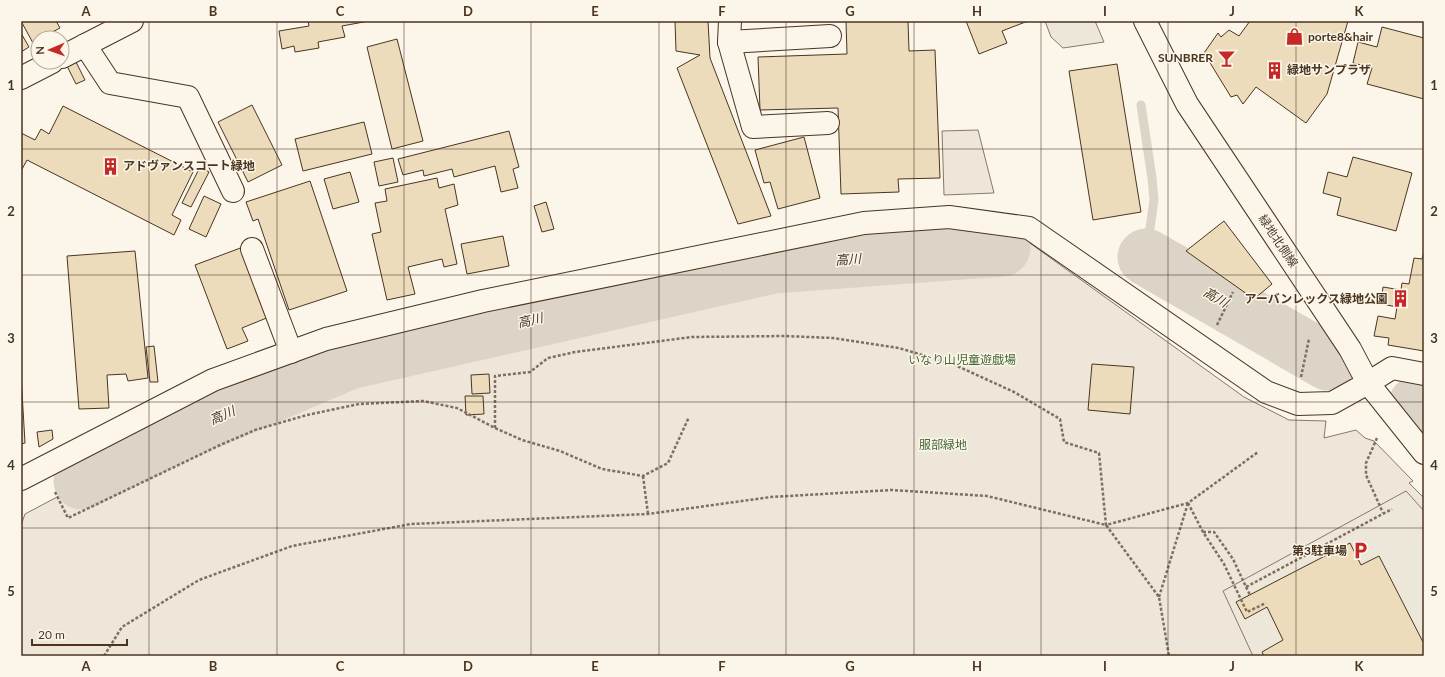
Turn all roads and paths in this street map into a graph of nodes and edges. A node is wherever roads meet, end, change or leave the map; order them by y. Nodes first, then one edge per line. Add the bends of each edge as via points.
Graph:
1 (132, 21) edge
2 (1145, 21) edge
3 (729, 31) edge
4 (830, 36) dead end
5 (85, 45) junction
6 (70, 53) edge
7 (36, 70) edge
8 (21, 78) edge
9 (828, 123) dead end
10 (234, 191) dead end
11 (252, 249) dead end
12 (1233, 292) dead end
13 (1216, 327) dead end
14 (1309, 336) dead end
15 (291, 352) junction
16 (1424, 374) edge
17 (1301, 380) dead end
18 (1368, 383) junction
19 (689, 417) dead end
20 (495, 428) junction
21 (1378, 438) dead end
22 (1258, 452) dead end
23 (1424, 453) edge
24 (643, 476) junction
25 (21, 479) edge
26 (53, 489) dead end
27 (1188, 503) junction
28 (1392, 509) dead end
29 (1383, 513) junction
30 (648, 514) junction
31 (1106, 525) junction
32 (1203, 532) junction
33 (1246, 587) junction
34 (1250, 595) dead end
35 (1159, 597) junction
36 (1266, 603) dead end
37 (104, 656) edge
38 (1169, 656) edge

1 - 5 street
2 - 18 street, 緑地北側線 via 1187,104 1350,350
3 - 4 street
3 - 9 street via 753,127
5 - 6 street
5 - 10 street via 110,83 188,97
7 - 8 street
11 - 15 street
12 - 13 path
14 - 17 path
15 - 18 street via 326,339 514,295 864,223 949,217 1029,228 1266,392 1298,404 1332,403
15 - 25 street via 213,380
16 - 18 street via 1392,368
18 - 23 street, 緑地北側線
19 - 24 path via 668,464
20 - 24 path via 602,469
20 - 26 path via 456,408 423,401 359,404 255,430 68,518
20 - 31 path via 495,376 530,372 548,358 575,352 692,337 833,338 899,348 955,365 1014,392 1060,419 1064,442 1099,453
21 - 29 path via 1366,462 1366,475
22 - 27 path
24 - 30 path
27 - 31 path
27 - 32 path
27 - 35 path
28 - 29 path
29 - 33 path
30 - 31 path via 771,497 892,490 987,496
30 - 37 path via 411,524 292,546 199,580 122,627
31 - 35 path
32 - 33 path via 1214,532 1233,559
32 - 36 path via 1224,564 1247,612
33 - 34 path
35 - 38 path

